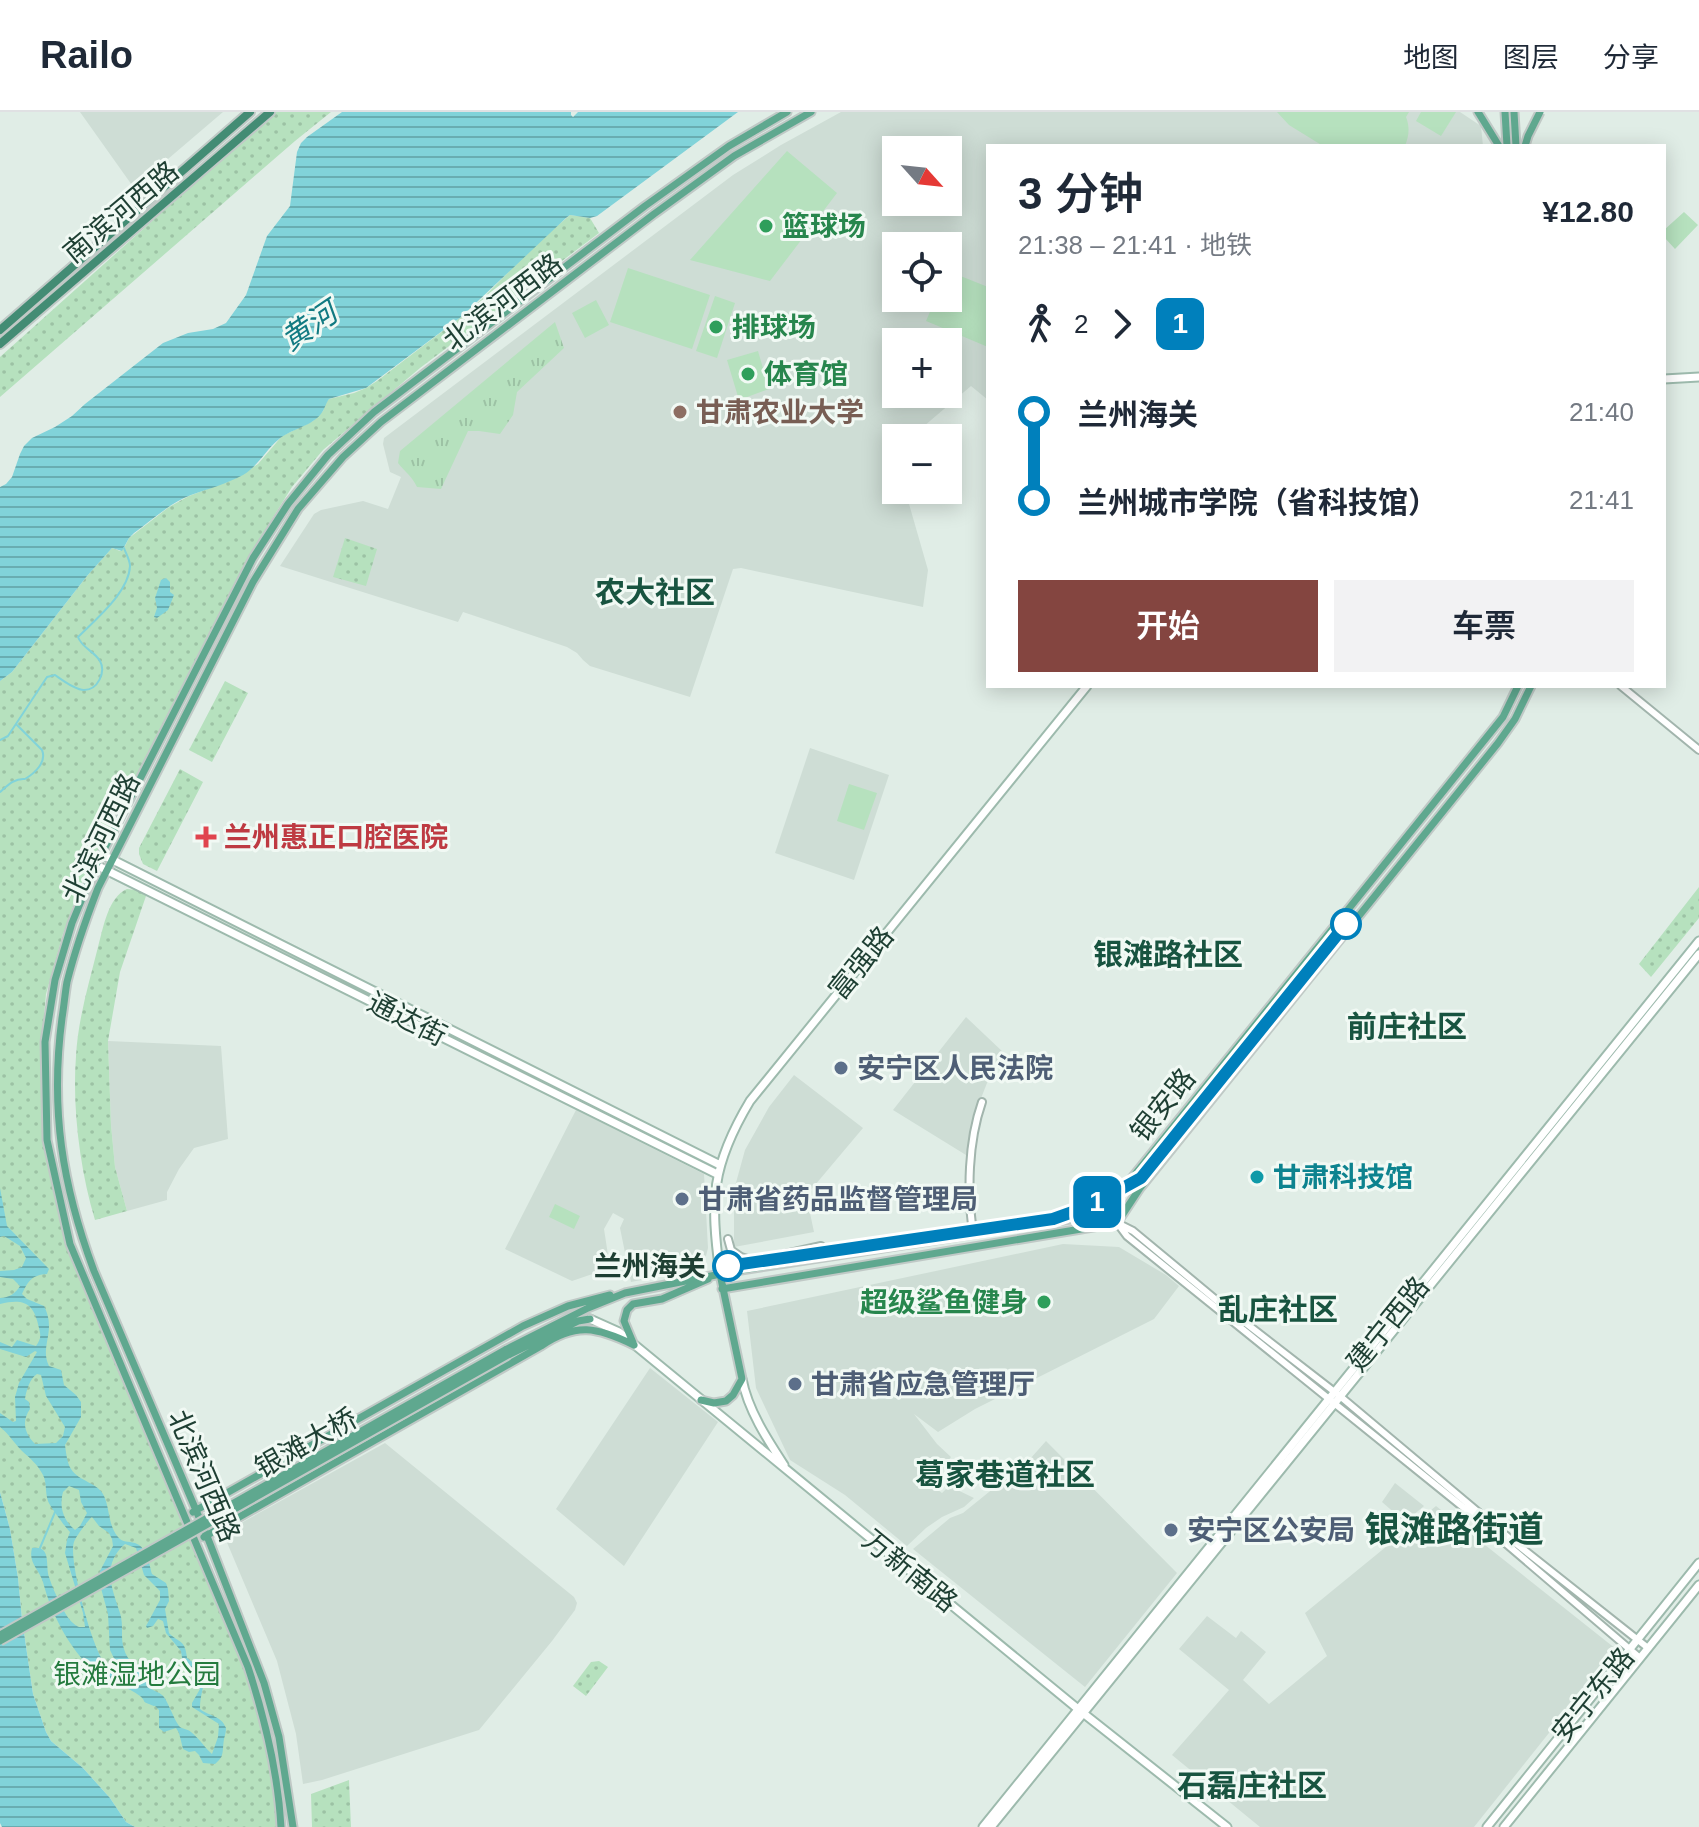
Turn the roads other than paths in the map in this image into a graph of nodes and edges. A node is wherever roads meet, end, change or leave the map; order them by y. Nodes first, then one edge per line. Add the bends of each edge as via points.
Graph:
1 (250, 112) edge
2 (270, 112) edge
3 (787, 112) edge
4 (811, 112) edge
5 (1478, 112) edge
6 (1505, 112) edge
7 (1514, 112) edge
8 (1540, 112) edge
9 (1498, 144) edge
10 (1507, 144) edge
11 (1516, 144) edge
12 (1526, 144) edge
13 (598, 242) junction
14 (605, 252) junction
15 (0, 330) edge
16 (0, 344) edge
17 (1699, 377) edge
18 (1666, 379) edge
19 (1085, 688) edge
20 (1517, 688) edge
21 (1530, 688) edge
22 (1623, 688) edge
23 (1699, 750) edge
24 (101, 854) junction
25 (112, 860) junction
26 (96, 865) junction
27 (107, 869) junction
28 (1699, 941) edge
29 (1699, 954) edge
30 (982, 1102) dead end
31 (720, 1165) junction
32 (717, 1174) junction
33 (1106, 1209) junction
34 (1117, 1223) junction
35 (973, 1234) junction
36 (728, 1239) dead end
37 (821, 1246) dead end
38 (754, 1261) junction
39 (720, 1274) junction
40 (722, 1289) junction
41 (625, 1293) junction
42 (634, 1345) junction
43 (506, 1352) junction
44 (742, 1379) junction
45 (1334, 1398) junction
46 (701, 1400) junction
47 (788, 1471) junction
48 (195, 1511) junction
49 (184, 1517) junction
50 (207, 1536) junction
51 (195, 1542) junction
52 (1699, 1563) edge
53 (1699, 1585) edge
54 (1656, 1617) junction
55 (1666, 1626) junction
56 (0, 1638) edge
57 (1638, 1640) junction
58 (1648, 1648) junction
59 (1631, 1649) junction
60 (1640, 1658) junction
61 (1615, 1668) junction
62 (1625, 1676) junction
63 (1081, 1711) junction
64 (281, 1827) edge
65 (293, 1827) edge
66 (983, 1827) edge
67 (991, 1827) edge
68 (1227, 1827) edge
69 (1487, 1827) edge
70 (1504, 1827) edge

1 - 15 highway, 南滨河西路
2 - 16 highway, 南滨河西路
3 - 13 main road, 北滨河西路 via 729,146
4 - 14 main road, 北滨河西路 via 734,156
5 - 9 main road
6 - 10 main road
7 - 11 main road
8 - 12 main road, bridge
13 - 14 main road
13 - 24 main road, 北滨河西路 via 374,412 328,455 288,504 253,558
14 - 25 main road, 北滨河西路 via 381,422 298,509 253,582
17 - 18 main road
19 - 31 main road, 富强路 via 760,1087 738,1121
20 - 33 main road, 银安路 via 1503,717
21 - 34 main road, 银安路 via 1498,743
22 - 23 street
24 - 25 main road, 通达街
24 - 26 main road, 北滨河西路
25 - 27 main road, 北滨河西路
25 - 31 main road, 通达街
26 - 27 main road, 通达街
26 - 49 main road, 北滨河西路 via 55,980 45,1042 47,1140 70,1244
27 - 32 main road, 通达街
27 - 48 main road, 北滨河西路 via 67,983 57,1058 58,1126 78,1227
28 - 45 main road, 建宁西路
29 - 45 main road, 建宁西路
30 - 35 street via 971,1151
31 - 32 main road, 富强路
32 - 39 main road, 富强路 via 714,1221
33 - 34 street
33 - 35 main road
34 - 40 main road
34 - 45 street
35 - 39 main road
36 - 38 street via 731,1250
37 - 38 street
38 - 39 street
39 - 40 main road
39 - 41 main road
39 - 42 main road via 662,1299 633,1304 624,1321
40 - 44 main road
41 - 43 main road
41 - 48 main road via 568,1306 523,1326
42 - 43 main road, 万新南路 via 590,1319
42 - 46 main road, 万新南路
42 - 50 main road via 593,1330 556,1336
43 - 56 main road, 银滩大桥, bridge
44 - 46 main road via 726,1401
44 - 47 main road via 756,1417
45 - 57 street
45 - 59 street
45 - 63 main road, 建宁西路
46 - 47 main road, 万新南路
47 - 63 main road, 万新南路
48 - 49 main road
48 - 50 main road, 北滨河西路
49 - 51 main road, 北滨河西路
50 - 51 main road
50 - 65 main road, 北滨河西路 via 264,1683 279,1737
51 - 64 main road, 北滨河西路 via 261,1705
52 - 54 main road, 安宁东路
53 - 55 main road
54 - 55 main road via 1658,1625
54 - 57 main road, 安宁东路
55 - 58 main road
57 - 58 street
57 - 59 main road, 安宁东路
58 - 60 main road
59 - 60 street
59 - 61 main road, 安宁东路
60 - 62 main road
61 - 62 main road
61 - 69 main road, 安宁东路
62 - 70 main road
63 - 66 main road
63 - 67 main road
63 - 68 main road, 万新南路

